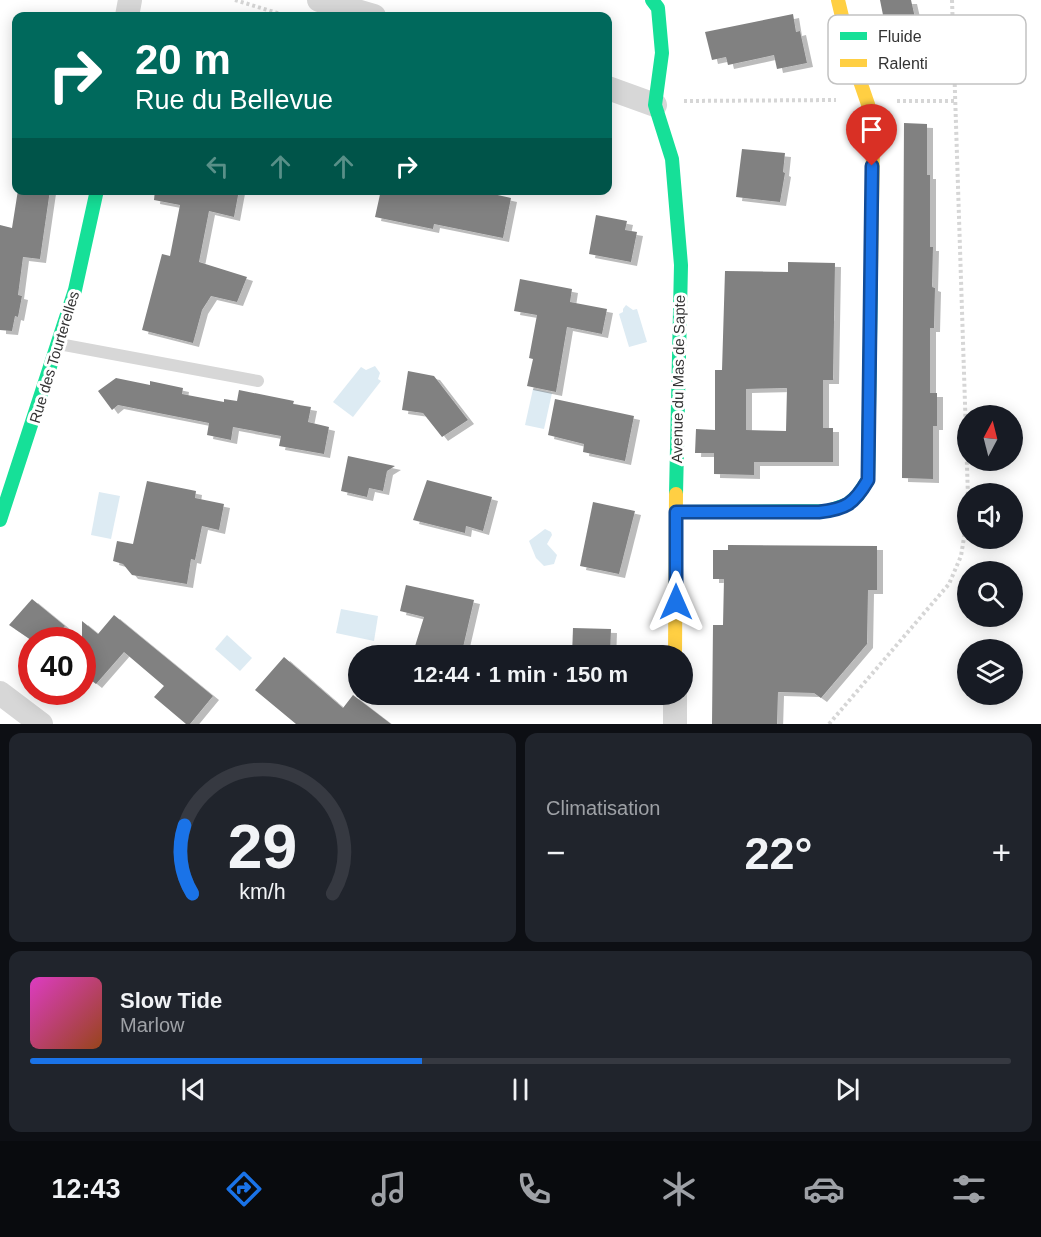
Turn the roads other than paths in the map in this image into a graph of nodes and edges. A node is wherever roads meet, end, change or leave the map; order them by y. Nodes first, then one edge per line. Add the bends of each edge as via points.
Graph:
1 (319, 0) edge
2 (838, 0) edge
3 (657, 3) edge
4 (360, 12) edge
5 (842, 15) edge
6 (861, 84) edge
7 (612, 89) edge
8 (655, 105) junction
9 (96, 195) edge
10 (58, 344) junction
11 (258, 381) dead end
12 (2, 508) edge
13 (676, 512) junction
14 (675, 645) edge
15 (0, 693) edge
16 (675, 705) edge
17 (40, 724) edge
18 (675, 724) edge

1 - 4 street
2 - 5 street
3 - 8 street via 662,53
6 - 13 street via 872,113 873,145 868,480 858,497 839,510
7 - 8 street
8 - 13 street, Avenue du Mas de Sapte via 672,159 681,264
9 - 10 street, Rue des Tourterelles via 75,290
10 - 11 lane
10 - 12 street, Rue des Tourterelles
13 - 14 street, Avenue du Mas de Sapte
15 - 17 street
16 - 18 street

